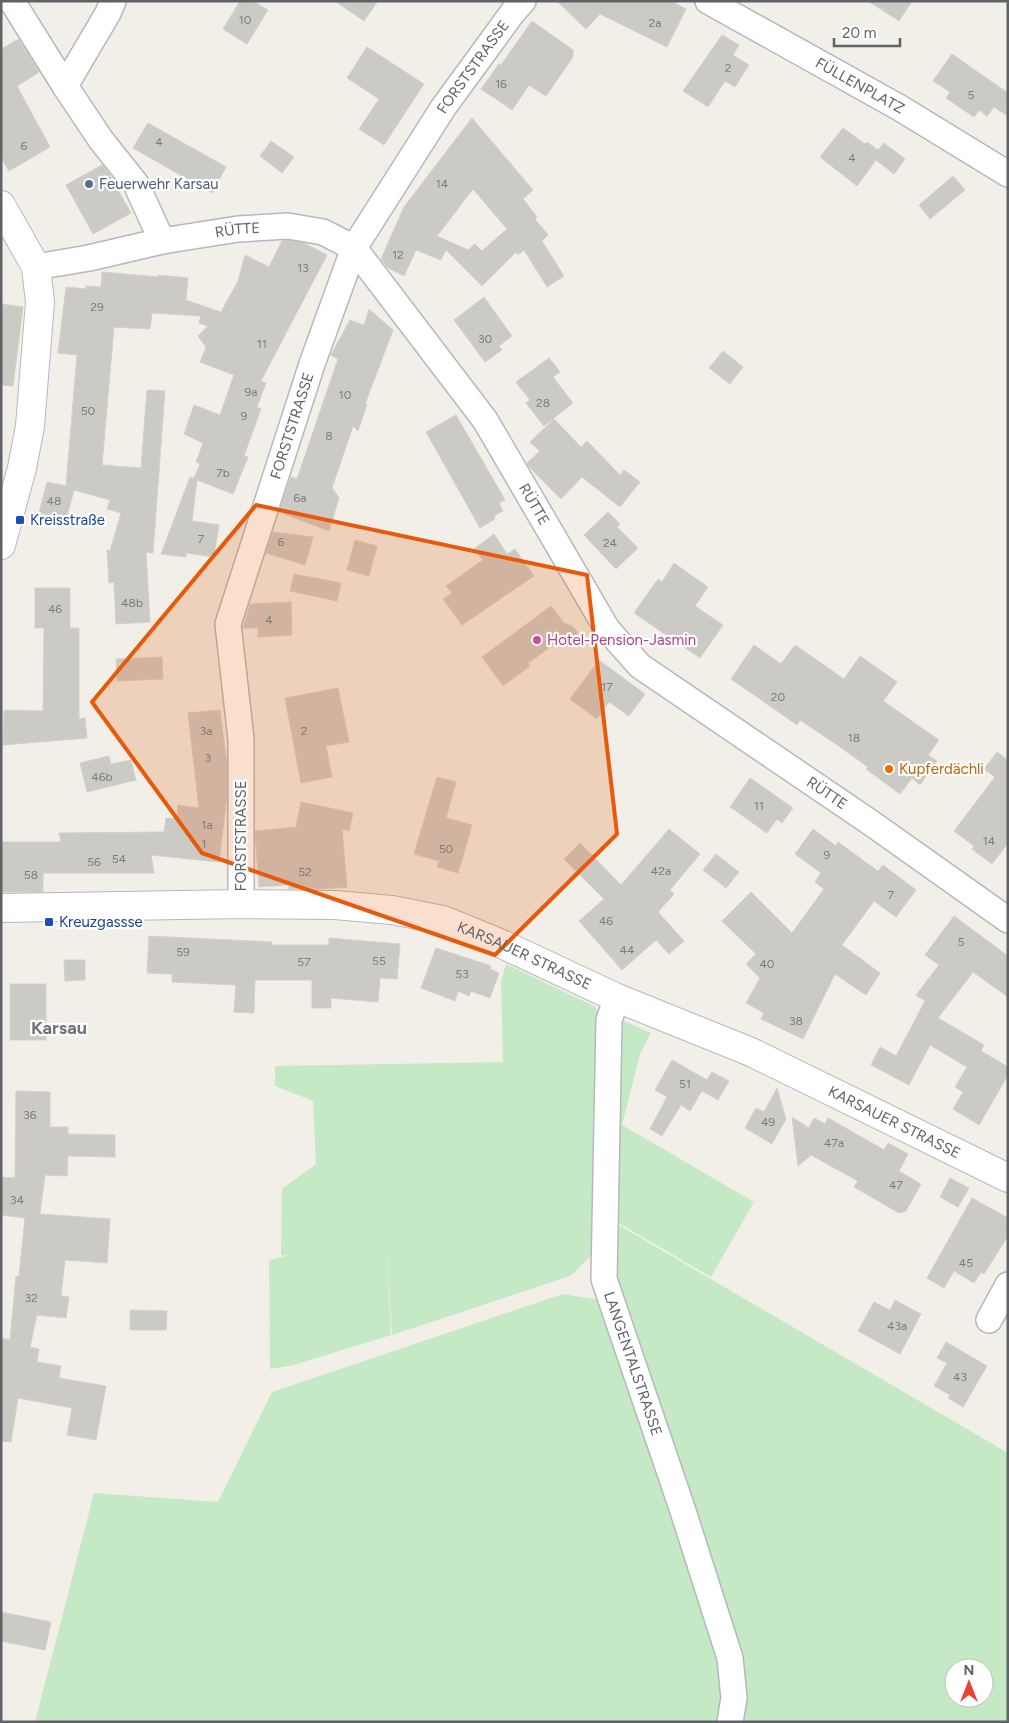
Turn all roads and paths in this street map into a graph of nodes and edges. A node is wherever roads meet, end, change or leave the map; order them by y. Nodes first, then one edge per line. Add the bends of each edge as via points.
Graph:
1 (112, 1) edge
2 (523, 1) edge
3 (708, 1) edge
4 (10, 7) edge
5 (65, 86) junction
6 (1008, 174) edge
7 (1, 204) edge
8 (162, 241) junction
9 (354, 248) junction
10 (36, 267) junction
11 (1, 545) edge
12 (241, 904) junction
13 (1, 908) edge
14 (1008, 920) edge
15 (617, 998) junction
16 (1008, 1178) edge
17 (1008, 1285) edge
18 (989, 1320) dead end
19 (730, 1722) edge

1 - 5 street
2 - 9 street, FORSTSTRASSE via 443,108
3 - 6 street, FÜLLENPLATZ via 900,108
4 - 5 street
5 - 8 street via 136,184
7 - 10 street
8 - 9 street, RÜTTE via 238,229 288,226 323,232
8 - 10 street, RÜTTE
9 - 12 street, FORSTSTRASSE via 312,364 228,624 240,739
9 - 14 street, RÜTTE via 485,420 607,629 640,666
10 - 11 street via 40,302 30,426
12 - 13 street, KARSAUER STRASSE
12 - 15 street, KARSAUER STRASSE via 335,905 392,910 444,920
15 - 16 street, KARSAUER STRASSE via 751,1052
15 - 19 street, LANGENTALSTRASSE via 609,1020 604,1278 730,1658 734,1698
17 - 18 street

